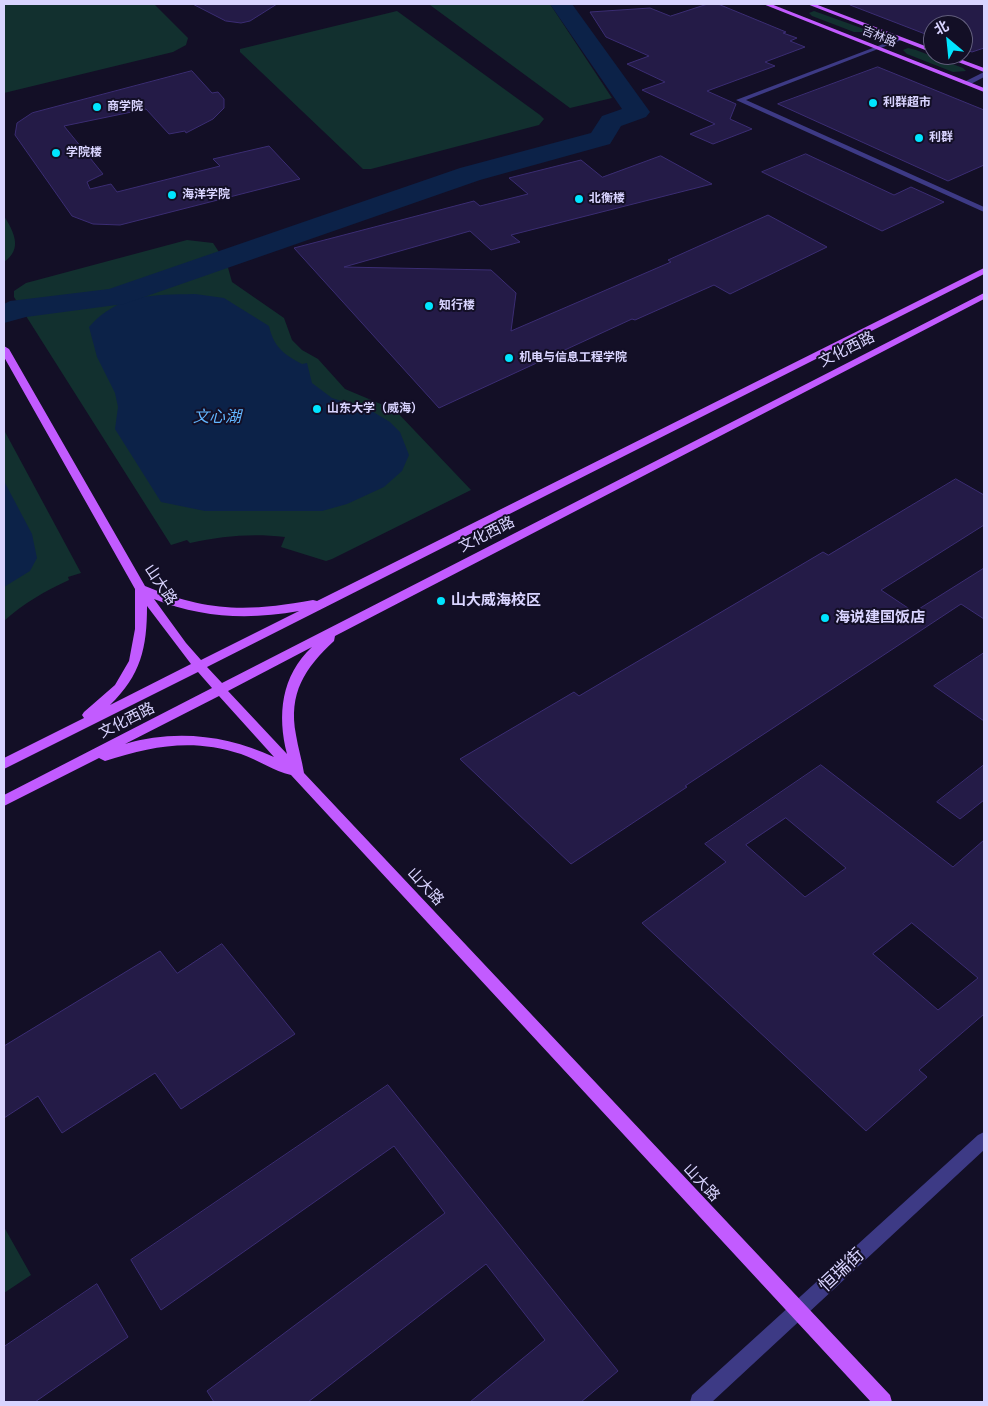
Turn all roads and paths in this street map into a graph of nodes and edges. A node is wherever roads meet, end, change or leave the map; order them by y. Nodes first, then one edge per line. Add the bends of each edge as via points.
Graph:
1 (766, 4) edge
2 (810, 4) edge
3 (901, 39) junction
4 (923, 47) edge
5 (877, 49) junction
6 (970, 65) edge
7 (984, 70) edge
8 (984, 74) edge
9 (966, 83) junction
10 (984, 90) edge
11 (984, 210) edge
12 (984, 271) edge
13 (984, 296) edge
14 (4, 349) edge
15 (142, 589) junction
16 (330, 600) junction
17 (359, 618) junction
18 (200, 666) junction
19 (220, 690) junction
20 (33, 749) junction
21 (4, 764) edge
22 (299, 775) junction
23 (46, 779) junction
24 (4, 801) edge
25 (984, 1140) edge
26 (798, 1311) junction
27 (699, 1402) edge
28 (883, 1402) edge

1 - 5 main road, 吉林路
2 - 3 main road, 吉林路
3 - 4 main road, 吉林路
3 - 5 street
5 - 9 main road, 吉林路
5 - 11 street via 740,100
6 - 7 main road
8 - 9 street
9 - 10 main road, 吉林路
12 - 16 main road, 文化西路
13 - 17 main road, 文化西路
14 - 15 main road, 山大路
15 - 16 main road via 172,603 202,611 243,614
15 - 18 main road, 山大路
15 - 20 main road via 139,651 124,684 99,707
16 - 18 main road, 文化西路
17 - 19 main road, 文化西路
17 - 22 main road via 328,639 298,672 287,703 287,720
18 - 19 main road, 山大路
18 - 20 main road, 文化西路
19 - 22 main road, 山大路
19 - 23 main road, 文化西路
20 - 21 main road, 文化西路
22 - 23 main road via 243,749 204,740 177,739 115,752
22 - 26 main road, 山大路
23 - 24 main road, 文化西路
25 - 26 street, 恒瑞街
26 - 27 street, 恒瑞街
26 - 28 main road, 山大路

